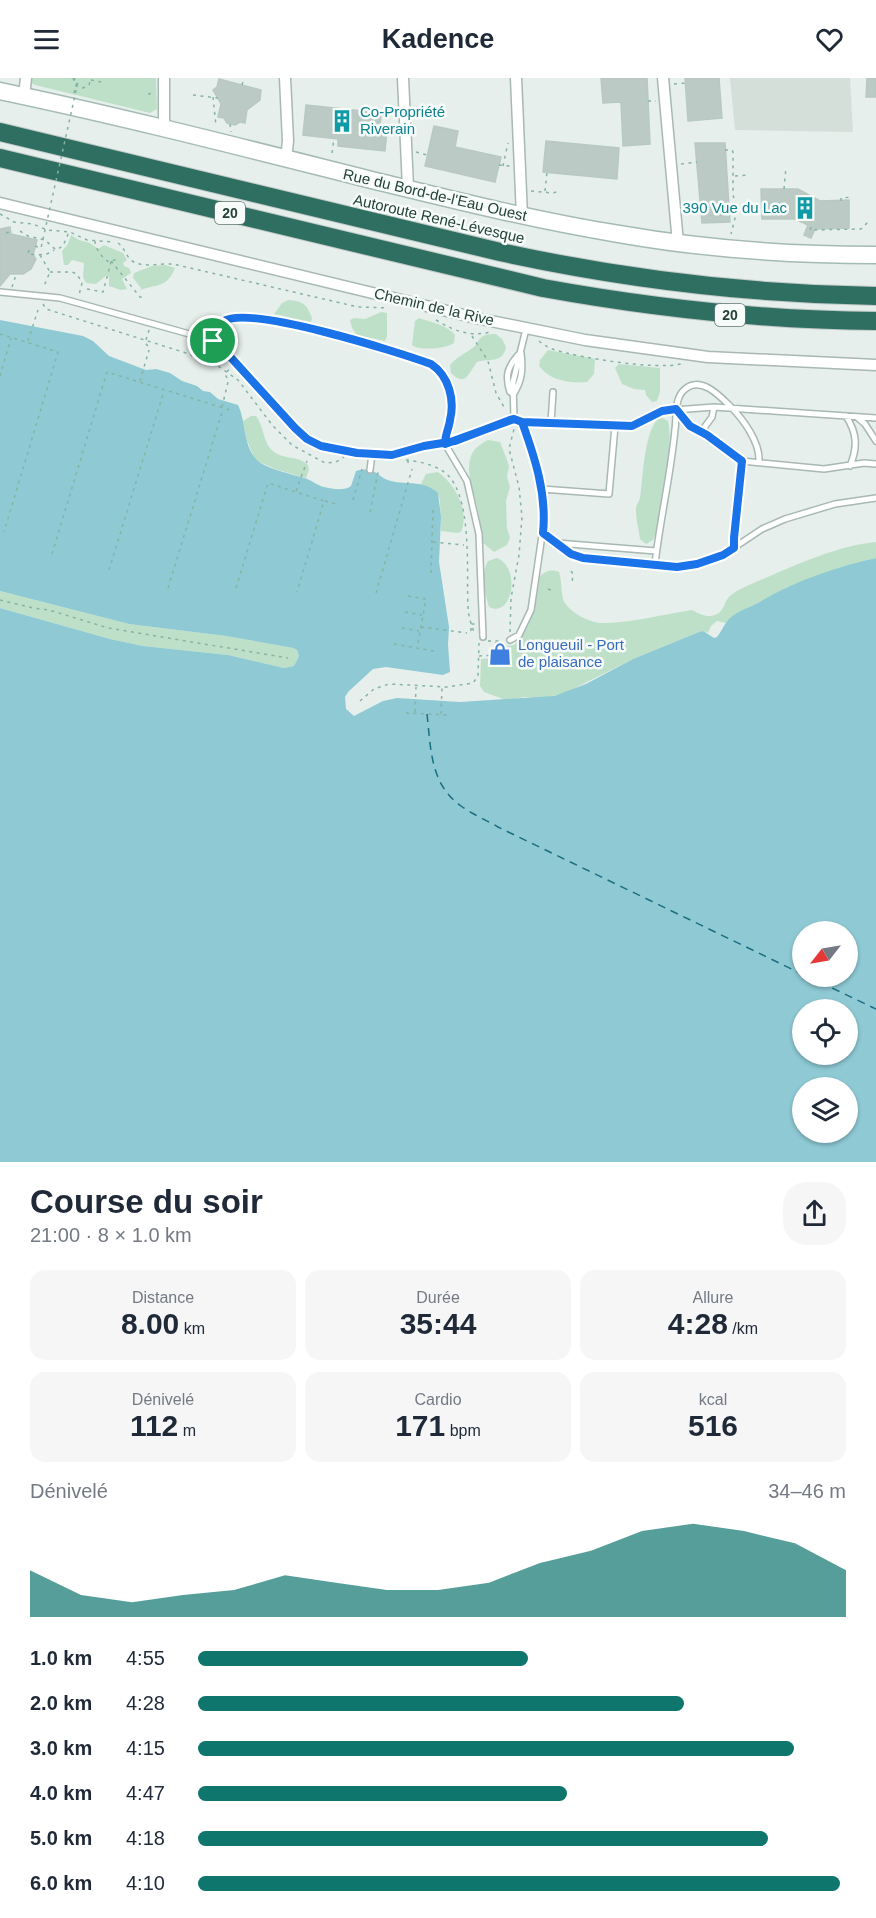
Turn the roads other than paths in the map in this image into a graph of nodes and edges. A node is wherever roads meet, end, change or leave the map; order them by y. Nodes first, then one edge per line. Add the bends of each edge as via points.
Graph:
1 (26, 78) edge
2 (164, 78) edge
3 (285, 78) edge
4 (403, 78) edge
5 (516, 78) edge
6 (663, 81) edge
7 (0, 91) edge
8 (24, 96) junction
9 (164, 129) junction
10 (0, 132) edge
11 (0, 158) edge
12 (286, 159) junction
13 (408, 188) junction
14 (0, 203) edge
15 (522, 216) junction
16 (678, 243) junction
17 (876, 255) edge
18 (0, 292) edge
19 (876, 296) edge
20 (876, 321) edge
21 (526, 329) junction
22 (213, 341) junction
23 (521, 351) junction
24 (876, 365) edge
25 (553, 392) dead end
26 (512, 397) junction
27 (714, 407) junction
28 (732, 408) junction
29 (676, 409) junction
30 (846, 416) junction
31 (856, 416) junction
32 (876, 418) edge
33 (514, 419) junction
34 (522, 422) junction
35 (551, 423) junction
36 (615, 426) junction
37 (701, 432) junction
38 (876, 441) edge
39 (445, 444) junction
40 (372, 454) junction
41 (742, 461) junction
42 (759, 462) junction
43 (876, 464) edge
44 (850, 466) junction
45 (370, 470) dead end
46 (542, 489) junction
47 (876, 498) edge
48 (543, 533) junction
49 (557, 543) junction
50 (734, 548) junction
51 (656, 551) junction
52 (655, 564) junction
53 (483, 637) dead end
54 (510, 640) dead end

1 - 8 street
2 - 9 street
3 - 12 street
4 - 13 street
5 - 15 street
6 - 16 street
7 - 8 street, Rue du Bord-de-l'Eau Ouest
8 - 9 street, Rue du Bord-de-l'Eau Ouest
9 - 12 street, Rue du Bord-de-l'Eau Ouest
10 - 19 highway, Autoroute René-Lévesque / 20 via 581,269 714,288
11 - 20 highway, 20 via 563,292 726,315
12 - 13 street, Rue du Bord-de-l'Eau Ouest
13 - 15 street, Rue du Bord-de-l'Eau Ouest
14 - 21 street, Chemin de la Rive
15 - 16 street, Rue du Bord-de-l'Eau Ouest
16 - 17 street, Rue du Bord-de-l'Eau Ouest via 780,253
18 - 22 lane via 60,298
21 - 23 lane
21 - 24 street, Chemin de la Rive via 692,355
22 - 39 lane via 226,320 258,318 301,326 431,364 444,378 452,398
22 - 40 lane via 307,439 321,446
23 - 26 lane via 521,383
23 - 26 lane via 509,366 506,381
25 - 35 lane
26 - 33 lane
27 - 28 lane
27 - 29 lane
27 - 37 lane
28 - 29 lane via 709,387 693,386 681,393
28 - 30 lane
28 - 42 lane via 754,442
29 - 36 lane via 662,411 636,425
29 - 37 lane via 690,426
29 - 51 lane
30 - 31 lane
30 - 44 lane via 856,435
31 - 32 lane
31 - 38 lane
33 - 34 lane
33 - 39 lane
34 - 35 lane
34 - 46 lane
35 - 36 lane
36 - 46 lane via 609,494
37 - 41 lane
39 - 40 lane via 392,455
39 - 53 lane via 466,481 479,534
40 - 45 lane
41 - 42 lane
41 - 50 lane
42 - 44 lane via 824,469
43 - 44 lane
46 - 48 lane
47 - 50 lane via 794,515 762,529
48 - 49 lane
48 - 54 lane via 531,610 521,632
49 - 51 lane
49 - 52 lane via 583,558
50 - 52 lane via 686,567
51 - 52 lane

